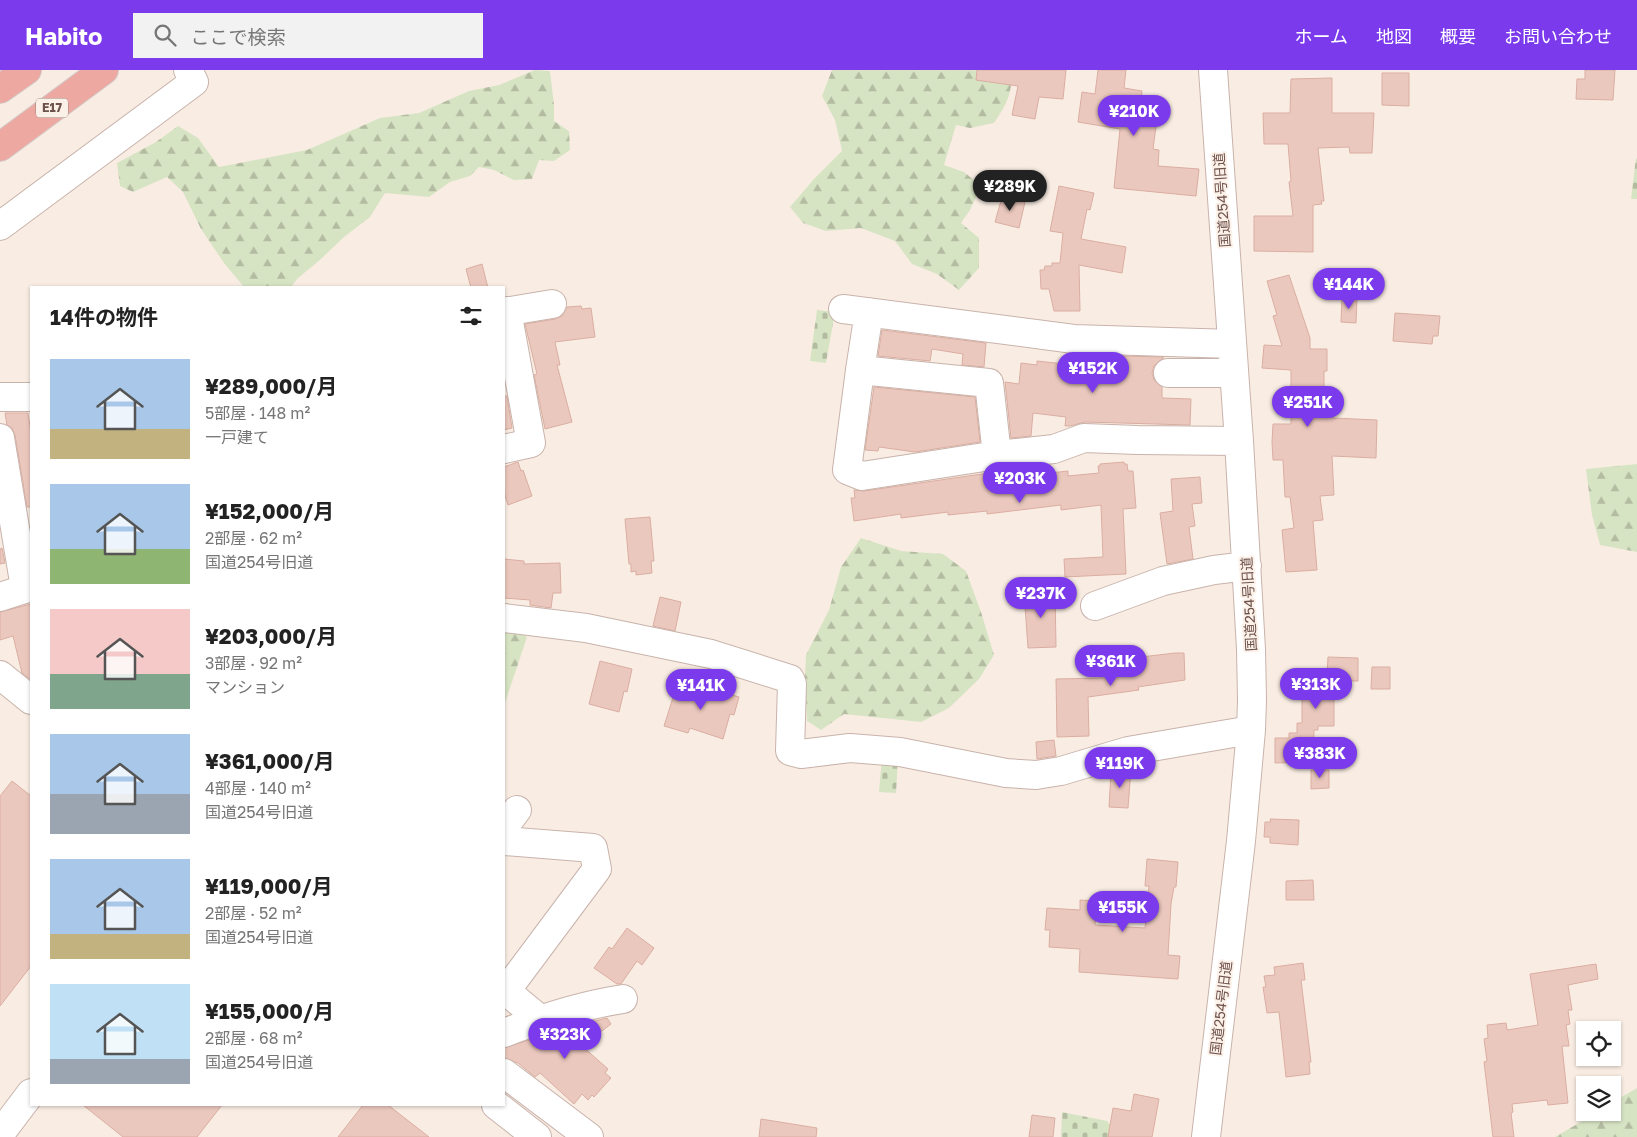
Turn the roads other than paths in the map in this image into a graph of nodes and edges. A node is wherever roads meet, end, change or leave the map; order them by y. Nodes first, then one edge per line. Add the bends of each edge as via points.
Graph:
1 (26, 70) edge
2 (104, 70) edge
3 (1213, 70) edge
4 (196, 74) edge
5 (0, 90) edge
6 (0, 147) edge
7 (0, 226) edge
8 (552, 304) dead end
9 (505, 312) edge
10 (1232, 344) junction
11 (510, 360) edge
12 (860, 370) junction
13 (1168, 373) dead end
14 (1234, 373) junction
15 (0, 397) edge
16 (30, 397) edge
17 (0, 438) edge
18 (1239, 441) junction
19 (505, 449) edge
20 (997, 455) junction
21 (1247, 566) junction
22 (28, 588) edge
23 (0, 597) edge
24 (1095, 606) dead end
25 (505, 618) edge
26 (0, 675) edge
27 (30, 699) edge
28 (1251, 730) junction
29 (505, 841) edge
30 (623, 999) dead end
31 (541, 1020) junction
32 (505, 1033) edge
33 (505, 1074) edge
34 (30, 1094) edge
35 (497, 1106) edge
36 (0, 1134) edge
37 (587, 1136) edge
38 (537, 1137) edge
39 (1206, 1137) edge

1 - 5 highway
2 - 6 highway, E17
3 - 10 street, 国道254号旧道
4 - 7 street
8 - 9 street
9 - 11 street
10 - 12 street via 1074,339 856,310
10 - 14 street, 国道254号旧道
11 - 19 street via 531,443
12 - 20 street via 989,383
12 - 20 street via 847,470 862,476
13 - 14 street
14 - 18 street, 国道254号旧道
15 - 16 street
17 - 22 street
18 - 20 street via 1084,438 1054,449
18 - 21 street, 国道254号旧道
21 - 24 street via 1163,581
21 - 28 street, 国道254号旧道
22 - 23 street
25 - 28 street via 586,628 712,654 790,678 790,751 801,754 850,748 900,752 1006,774 1036,775 1128,751
26 - 27 street
28 - 39 street, 国道254号旧道
29 - 31 street via 592,848 597,869 506,991
30 - 31 street
31 - 32 street
33 - 37 street
34 - 36 street
35 - 38 street

